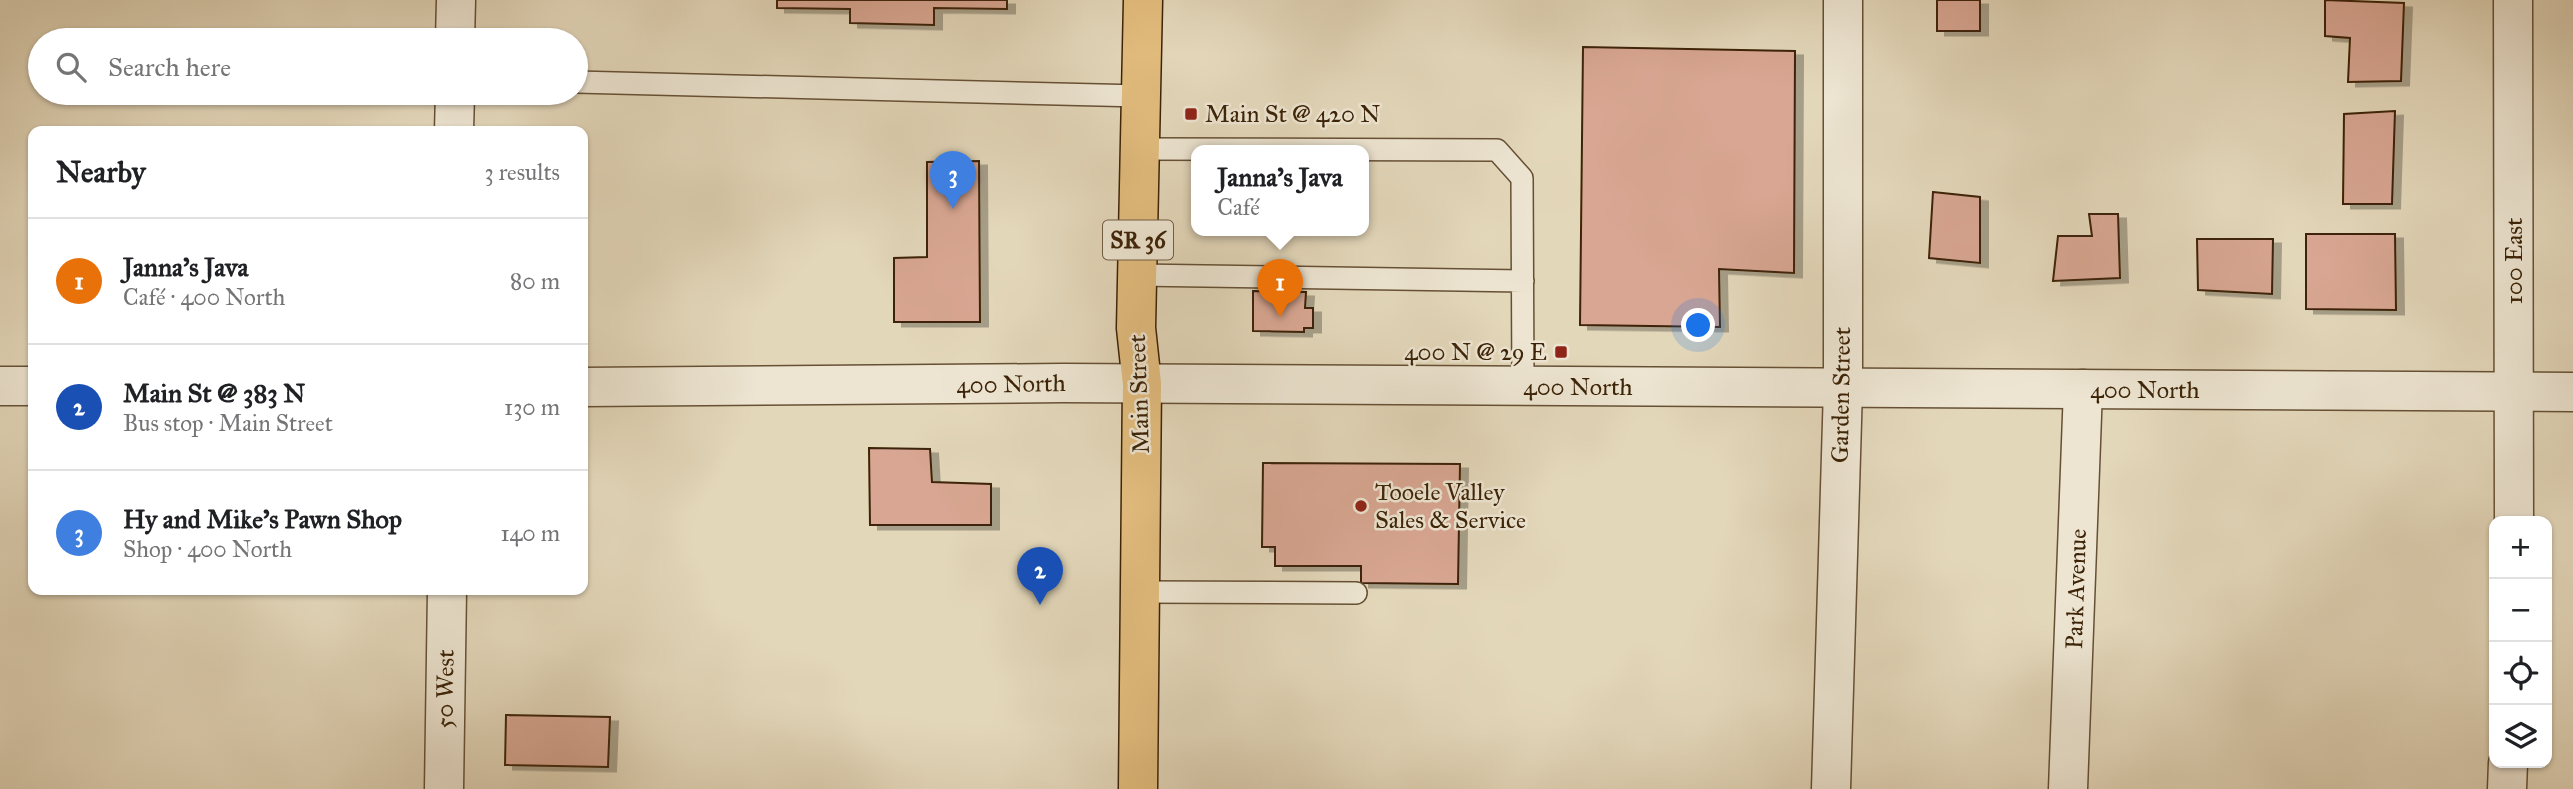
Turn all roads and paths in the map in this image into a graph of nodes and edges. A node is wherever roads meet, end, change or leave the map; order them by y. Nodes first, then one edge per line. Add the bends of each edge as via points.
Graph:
1 (456, 0) edge
2 (1143, 0) edge
3 (1843, 0) edge
4 (2513, 0) edge
5 (455, 28) edge
6 (588, 82) edge
7 (1140, 96) junction
8 (454, 105) edge
9 (454, 126) edge
10 (1140, 149) junction
11 (1191, 149) edge
12 (1369, 150) edge
13 (1137, 275) junction
14 (1522, 281) junction
15 (1142, 384) junction
16 (0, 386) edge
17 (28, 386) edge
18 (1524, 386) junction
19 (588, 387) edge
20 (1843, 388) junction
21 (2083, 389) junction
22 (2515, 392) junction
23 (2573, 392) edge
24 (2514, 516) edge
25 (1141, 592) junction
26 (1356, 593) dead end
27 (447, 595) edge
28 (2508, 768) edge
29 (444, 789) edge
30 (1138, 789) edge
31 (1831, 789) edge
32 (2068, 789) edge
33 (2507, 789) edge

1 - 5 street
2 - 7 highway, Main Street / SR 36
3 - 20 street, Garden Street
4 - 22 street, 100 East
6 - 7 lane
7 - 10 highway, Main Street / SR 36
8 - 9 street
10 - 11 lane
10 - 13 highway, Main Street / SR 36
12 - 14 lane via 1497,150 1522,178
13 - 14 lane
13 - 15 highway, Main Street / SR 36
14 - 18 lane
15 - 18 street, 400 North
15 - 19 street, 400 North
15 - 25 highway, Main Street / SR 36
16 - 17 street
18 - 20 street, 400 North
20 - 21 street, 400 North
20 - 31 street, Garden Street
21 - 22 street, 400 North
21 - 32 street, Park Avenue
22 - 23 street, 400 North
22 - 24 street, 100 East
25 - 26 lane
25 - 30 highway, Main Street / SR 36
27 - 29 street, 50 West
28 - 33 street

